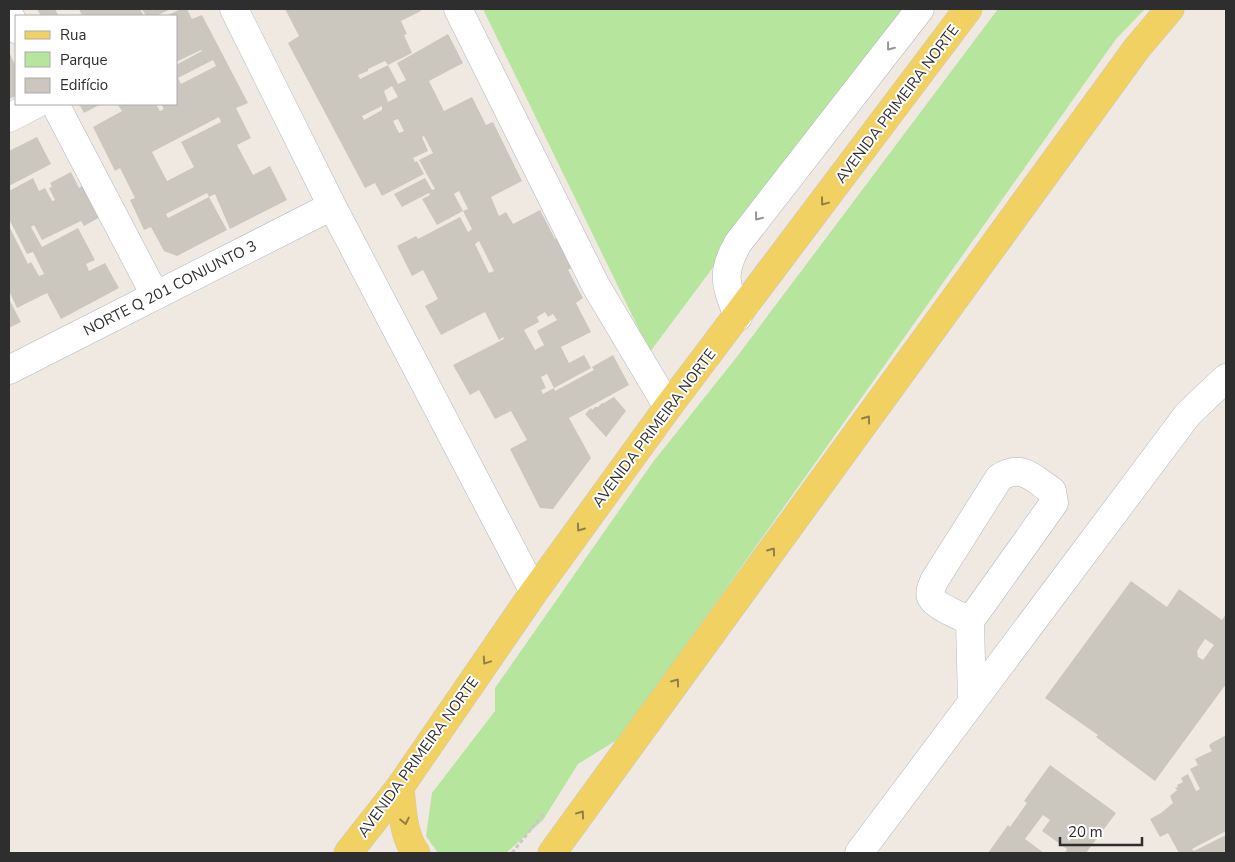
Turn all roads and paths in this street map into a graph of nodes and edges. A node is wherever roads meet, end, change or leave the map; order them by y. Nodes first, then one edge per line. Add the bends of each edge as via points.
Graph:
1 (234, 9) edge
2 (458, 9) edge
3 (920, 9) edge
4 (968, 9) edge
5 (1170, 9) edge
6 (9, 14) edge
7 (15, 27) edge
8 (34, 105) edge
9 (56, 105) edge
10 (9, 118) edge
11 (332, 206) junction
12 (155, 295) junction
13 (738, 317) junction
14 (9, 370) edge
15 (1226, 378) edge
16 (668, 407) junction
17 (534, 592) junction
18 (970, 621) junction
19 (972, 702) junction
20 (400, 787) junction
21 (348, 853) edge
22 (416, 853) edge
23 (552, 853) edge
24 (858, 853) edge

1 - 11 street
2 - 16 street via 596,286
3 -> 13 street via 738,243 729,259 726,276
4 -> 13 main road, AVENIDA PRIMEIRA NORTE
23 -> 5 main road via 1136,48
6 - 7 street
8 - 10 street
9 - 12 street
11 - 12 street, NORTE Q 201 CONJUNTO 3
11 - 17 street
12 - 14 street, NORTE Q 201 CONJUNTO 3
13 - 16 main road, AVENIDA PRIMEIRA NORTE
15 - 19 street via 1188,414
16 -> 17 main road, AVENIDA PRIMEIRA NORTE
17 -> 20 main road, AVENIDA PRIMEIRA NORTE
18 - 18 street via 938,604 931,597 930,590 999,478 1009,472 1024,472 1052,491 1054,503
18 - 19 street
19 - 24 street
20 - 21 main road, AVENIDA PRIMEIRA NORTE
20 -> 22 main road via 404,820 411,847

